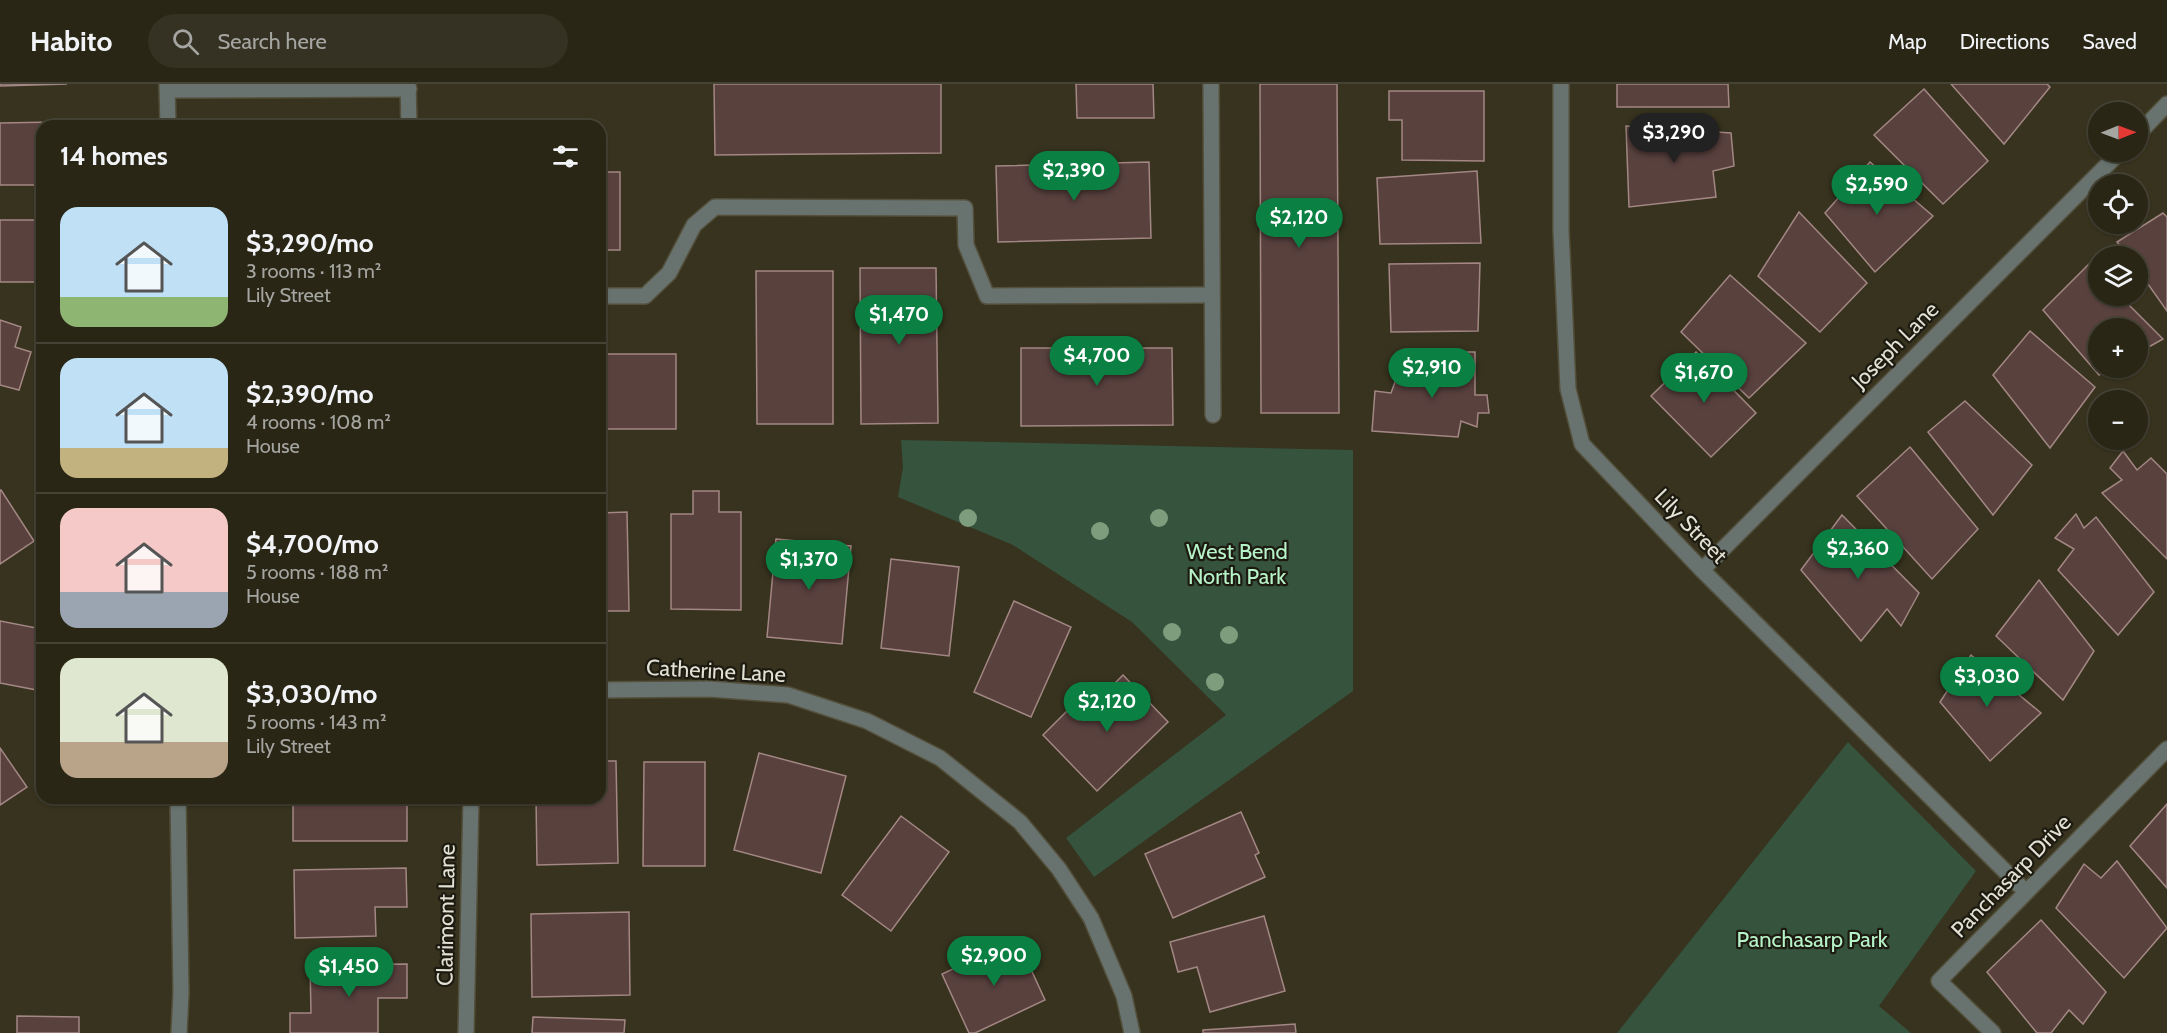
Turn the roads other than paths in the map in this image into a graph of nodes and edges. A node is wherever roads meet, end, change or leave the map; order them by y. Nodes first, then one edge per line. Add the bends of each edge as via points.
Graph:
1 (1211, 84) edge
2 (1561, 84) edge
3 (167, 87) edge
4 (408, 87) edge
5 (2167, 105) edge
6 (168, 120) edge
7 (408, 120) edge
8 (2148, 124) edge
9 (2110, 162) edge
10 (1212, 295) junction
11 (606, 296) edge
12 (1213, 415) dead end
13 (1702, 570) junction
14 (606, 690) edge
15 (2167, 749) edge
16 (178, 804) edge
17 (471, 804) edge
18 (2026, 892) junction
19 (179, 1033) edge
20 (466, 1033) edge
21 (1132, 1033) edge
22 (1994, 1033) edge

1 - 10 street
2 - 13 street, Lily Street via 1561,230 1568,389 1582,444
3 - 4 street
3 - 6 street
4 - 7 street
5 - 8 street
9 - 13 street, Joseph Lane
10 - 11 street via 987,296 966,245 965,208 715,207 694,225 669,273 645,296
10 - 12 street
13 - 18 street, Lily Street
14 - 21 street, Catherine Lane via 710,689 788,695 867,721 940,758 1020,822 1059,869 1091,918 1124,996
15 - 18 street, Panchasarp Drive
16 - 19 street
17 - 20 street, Clarimont Lane
18 - 22 street, Panchasarp Drive via 1939,981

